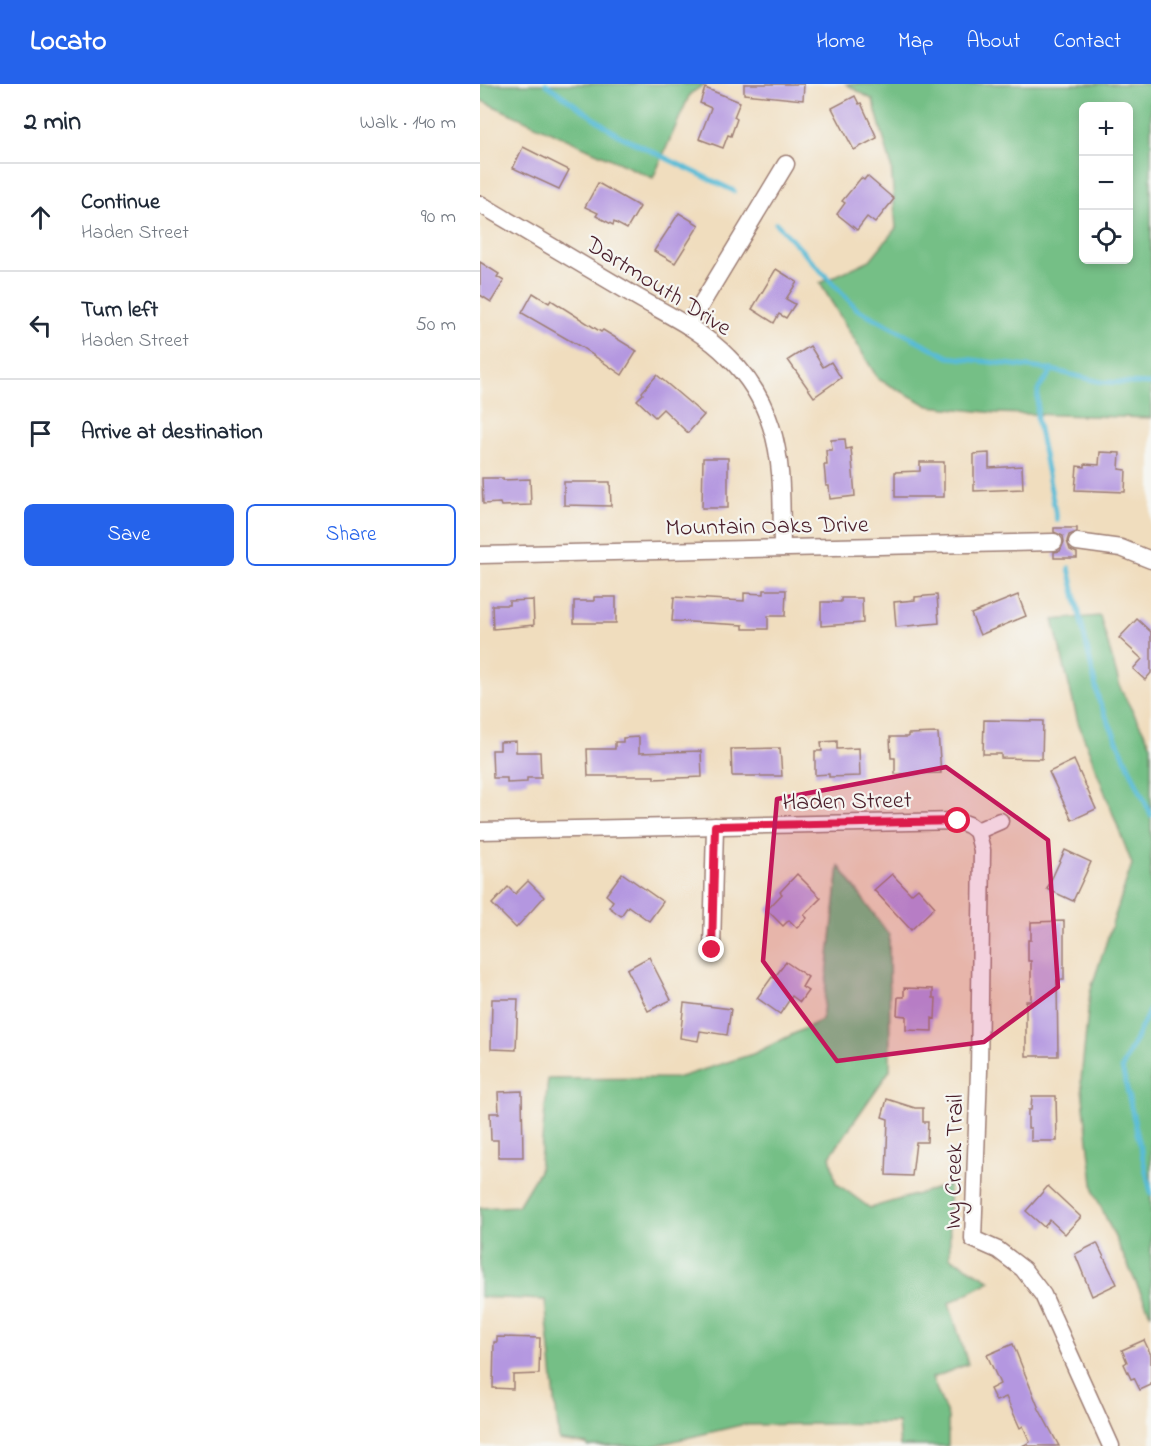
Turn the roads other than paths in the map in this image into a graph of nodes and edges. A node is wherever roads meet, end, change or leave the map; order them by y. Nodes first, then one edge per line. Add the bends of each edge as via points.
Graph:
1 (786, 164) dead end
2 (480, 204) edge
3 (688, 326) junction
4 (1054, 542) dead end
5 (1077, 542) dead end
6 (782, 549) junction
7 (480, 555) edge
8 (1151, 560) edge
9 (1000, 821) dead end
10 (715, 826) junction
11 (480, 831) edge
12 (977, 831) junction
13 (712, 950) dead end
14 (1111, 1446) edge

1 - 3 street
2 - 3 street, Dartmouth Drive
3 - 6 street, Dartmouth Drive via 728,357 761,401 778,450
4 - 6 street, Mountain Oaks Drive
5 - 8 street via 1121,548
6 - 7 street, Mountain Oaks Drive
9 - 12 street
10 - 11 street, Haden Street
10 - 12 street, Haden Street via 958,821
10 - 13 street
12 - 14 street, Ivy Creek Trail via 982,850 973,1239 998,1250 1023,1269 1043,1295

